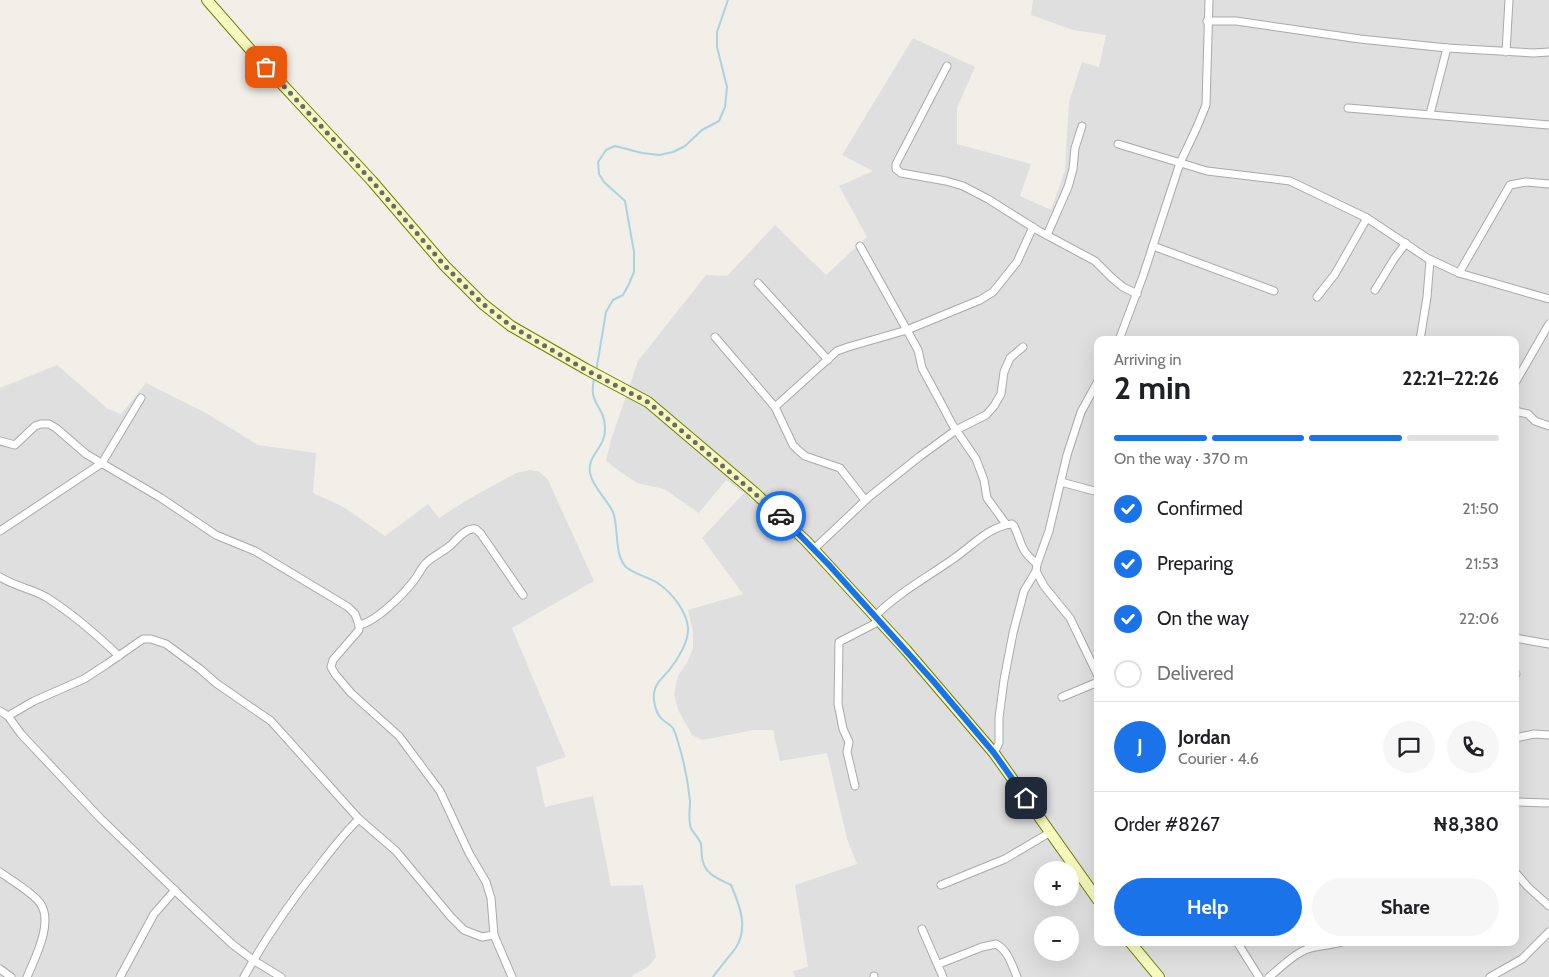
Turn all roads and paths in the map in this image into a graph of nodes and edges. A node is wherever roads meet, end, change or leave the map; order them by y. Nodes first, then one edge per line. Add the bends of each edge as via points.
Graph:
1 (207, 0) edge
2 (1208, 0) edge
3 (1509, 0) edge
4 (1207, 21) junction
5 (1447, 48) junction
6 (1506, 52) junction
7 (1549, 52) edge
8 (947, 66) dead end
9 (1348, 108) dead end
10 (1430, 114) junction
11 (1549, 125) edge
12 (1082, 126) dead end
13 (1118, 144) dead end
14 (1180, 163) junction
15 (1549, 184) edge
16 (1367, 218) junction
17 (1033, 228) junction
18 (1046, 235) junction
19 (1406, 244) junction
20 (860, 246) dead end
21 (1153, 246) junction
22 (1430, 260) junction
23 (1459, 273) junction
24 (758, 283) dead end
25 (1375, 290) dead end
26 (1274, 291) dead end
27 (1137, 294) junction
28 (1549, 297) edge
29 (1317, 298) dead end
30 (1549, 324) edge
31 (907, 330) junction
32 (1121, 336) edge
33 (1421, 336) edge
34 (715, 337) dead end
35 (1023, 347) dead end
36 (828, 360) junction
37 (1519, 376) edge
38 (1094, 388) edge
39 (141, 398) dead end
40 (775, 407) junction
41 (1519, 412) edge
42 (1549, 426) edge
43 (956, 430) junction
44 (0, 441) edge
45 (102, 463) junction
46 (1061, 482) junction
47 (1094, 491) edge
48 (865, 500) junction
49 (1006, 524) junction
50 (0, 531) edge
51 (814, 550) junction
52 (1037, 568) junction
53 (0, 576) edge
54 (522, 595) dead end
55 (877, 619) junction
56 (359, 625) junction
57 (1519, 639) edge
58 (1549, 644) edge
59 (119, 656) junction
60 (1094, 668) edge
61 (1094, 684) edge
62 (1062, 697) dead end
63 (0, 711) edge
64 (8, 716) junction
65 (1549, 736) edge
66 (1519, 737) edge
67 (994, 753) junction
68 (855, 786) dead end
69 (1519, 802) edge
70 (1547, 802) dead end
71 (359, 819) junction
72 (1049, 833) junction
73 (0, 872) edge
74 (1519, 877) edge
75 (941, 885) dead end
76 (175, 890) junction
77 (1094, 895) edge
78 (1549, 906) edge
79 (922, 929) dead end
80 (1549, 932) edge
81 (494, 935) junction
82 (1133, 946) edge
83 (1240, 946) edge
84 (1315, 946) edge
85 (1315, 946) edge
86 (1328, 946) edge
87 (253, 960) junction
88 (939, 964) junction
89 (0, 969) edge
90 (11, 977) edge
91 (27, 977) edge
92 (120, 977) edge
93 (244, 977) edge
94 (280, 977) edge
95 (512, 977) edge
96 (944, 977) edge
97 (1017, 977) edge
98 (1159, 977) edge
99 (1259, 977) edge
100 (1269, 977) edge
101 (1490, 977) edge

1 - 51 main road via 445,266 483,304 511,326 648,402 778,514
2 - 4 street
3 - 6 street
4 - 5 street via 1236,21
4 - 14 street via 1206,104
5 - 6 street
5 - 10 street
6 - 7 street
8 - 17 street via 896,169 901,173 963,186
9 - 10 street
10 - 11 street
12 - 18 street via 1068,187
13 - 14 street
14 - 16 street via 1290,181
14 - 21 street
15 - 23 street via 1526,182 1510,185
16 - 19 street
16 - 29 street via 1335,274
17 - 18 street
17 - 31 street via 1017,262 993,292
18 - 27 street via 1095,261 1112,278
19 - 22 street
19 - 25 street
20 - 31 street
21 - 26 street
21 - 27 street
22 - 23 street
22 - 33 street
23 - 28 street
24 - 36 street
27 - 32 street
30 - 37 street
31 - 36 street via 848,346
31 - 43 street via 918,350 922,368
34 - 40 street
35 - 43 street via 1010,358 994,406 986,415
36 - 40 street
38 - 46 street via 1081,412
39 - 45 street
40 - 48 street via 793,445 805,456 840,468
41 - 42 street
43 - 48 street
43 - 49 street via 976,459 987,498
44 - 45 street via 15,445 35,426 49,424
45 - 50 street
45 - 56 street via 216,535 255,551 335,598 355,614
46 - 47 street
46 - 52 street
48 - 51 street
49 - 52 street via 1014,526 1021,549
49 - 55 street via 887,604
51 - 55 main road
52 - 60 street via 1044,586 1070,618
52 - 67 street via 1024,591 1013,633 999,718 999,743
53 - 59 street via 50,600
54 - 56 street via 481,534 472,528 427,562 414,580 375,618
55 - 67 main road
55 - 68 street via 839,642 838,704
56 - 81 street via 359,630 333,660 331,667 351,693 399,736 440,791 486,882 491,898
57 - 58 street
59 - 64 street via 84,678
59 - 71 street via 143,639 166,644 271,721
61 - 62 street
63 - 64 street
64 - 76 street via 101,819
65 - 66 street via 1534,734
67 - 72 main road
69 - 70 street
71 - 81 street via 396,851 464,930 482,936
71 - 87 street via 297,894
72 - 75 street via 1004,859
72 - 77 main road
73 - 91 street via 40,903 44,912 45,927
74 - 78 street
76 - 87 street
76 - 92 street via 154,914
79 - 88 street
80 - 101 street via 1522,959
81 - 95 street
82 - 98 main road
83 - 99 street
84 - 100 street
85 - 86 street
87 - 93 street
87 - 94 street
88 - 96 street
88 - 97 street via 996,944 1008,956
89 - 90 street

